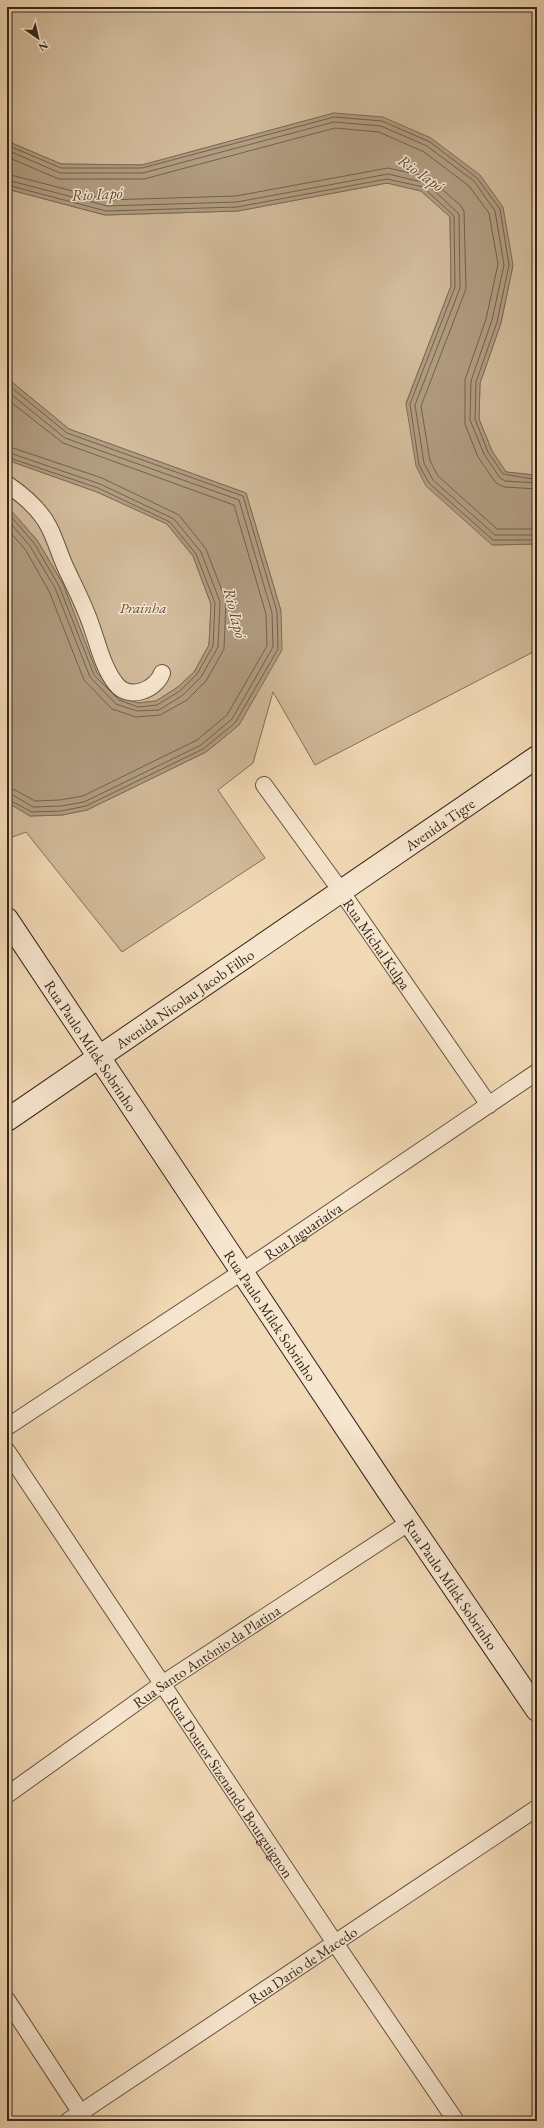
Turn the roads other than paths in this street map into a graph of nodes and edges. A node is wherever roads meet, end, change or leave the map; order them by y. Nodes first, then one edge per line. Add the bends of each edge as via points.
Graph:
1 (7, 484) edge
2 (162, 673) dead end
3 (537, 757) edge
4 (264, 785) dead end
5 (341, 891) junction
6 (7, 919) edge
7 (99, 1056) junction
8 (537, 1072) edge
9 (489, 1105) junction
10 (7, 1120) edge
11 (243, 1272) junction
12 (7, 1428) edge
13 (7, 1451) edge
14 (410, 1522) junction
15 (162, 1684) junction
16 (537, 1710) edge
17 (7, 1795) edge
18 (537, 1808) edge
19 (335, 1943) junction
20 (7, 2000) edge
21 (78, 2118) edge
22 (456, 2121) edge

1 - 2 street via 25,495 49,526 91,624 107,670 116,685 130,693 143,691 160,680
3 - 5 street, Avenida Tigre
4 - 5 street, Rua Michal Kulpa
5 - 7 street, Avenida Nicolau Jacob Filho
5 - 9 street, Rua Michal Kulpa
6 - 7 street, Rua Paulo Milek Sobrinho
7 - 10 street, Avenida Nicolau Jacob Filho
7 - 11 street, Rua Paulo Milek Sobrinho
8 - 9 street, Rua Jaguariaíva
9 - 11 street, Rua Jaguariaíva
11 - 12 street, Rua Jaguariaíva
11 - 14 street, Rua Paulo Milek Sobrinho
13 - 15 street, Rua Doutor Sizenando Bourguignon
14 - 15 street, Rua Santo Antônio da Platina
14 - 16 street, Rua Paulo Milek Sobrinho
15 - 17 street, Rua Santo Antônio da Platina
15 - 19 street, Rua Doutor Sizenando Bourguignon
18 - 19 street, Rua Dario de Macedo
19 - 21 street, Rua Dario de Macedo
19 - 22 street, Rua Doutor Sizenando Bourguignon
20 - 21 street

